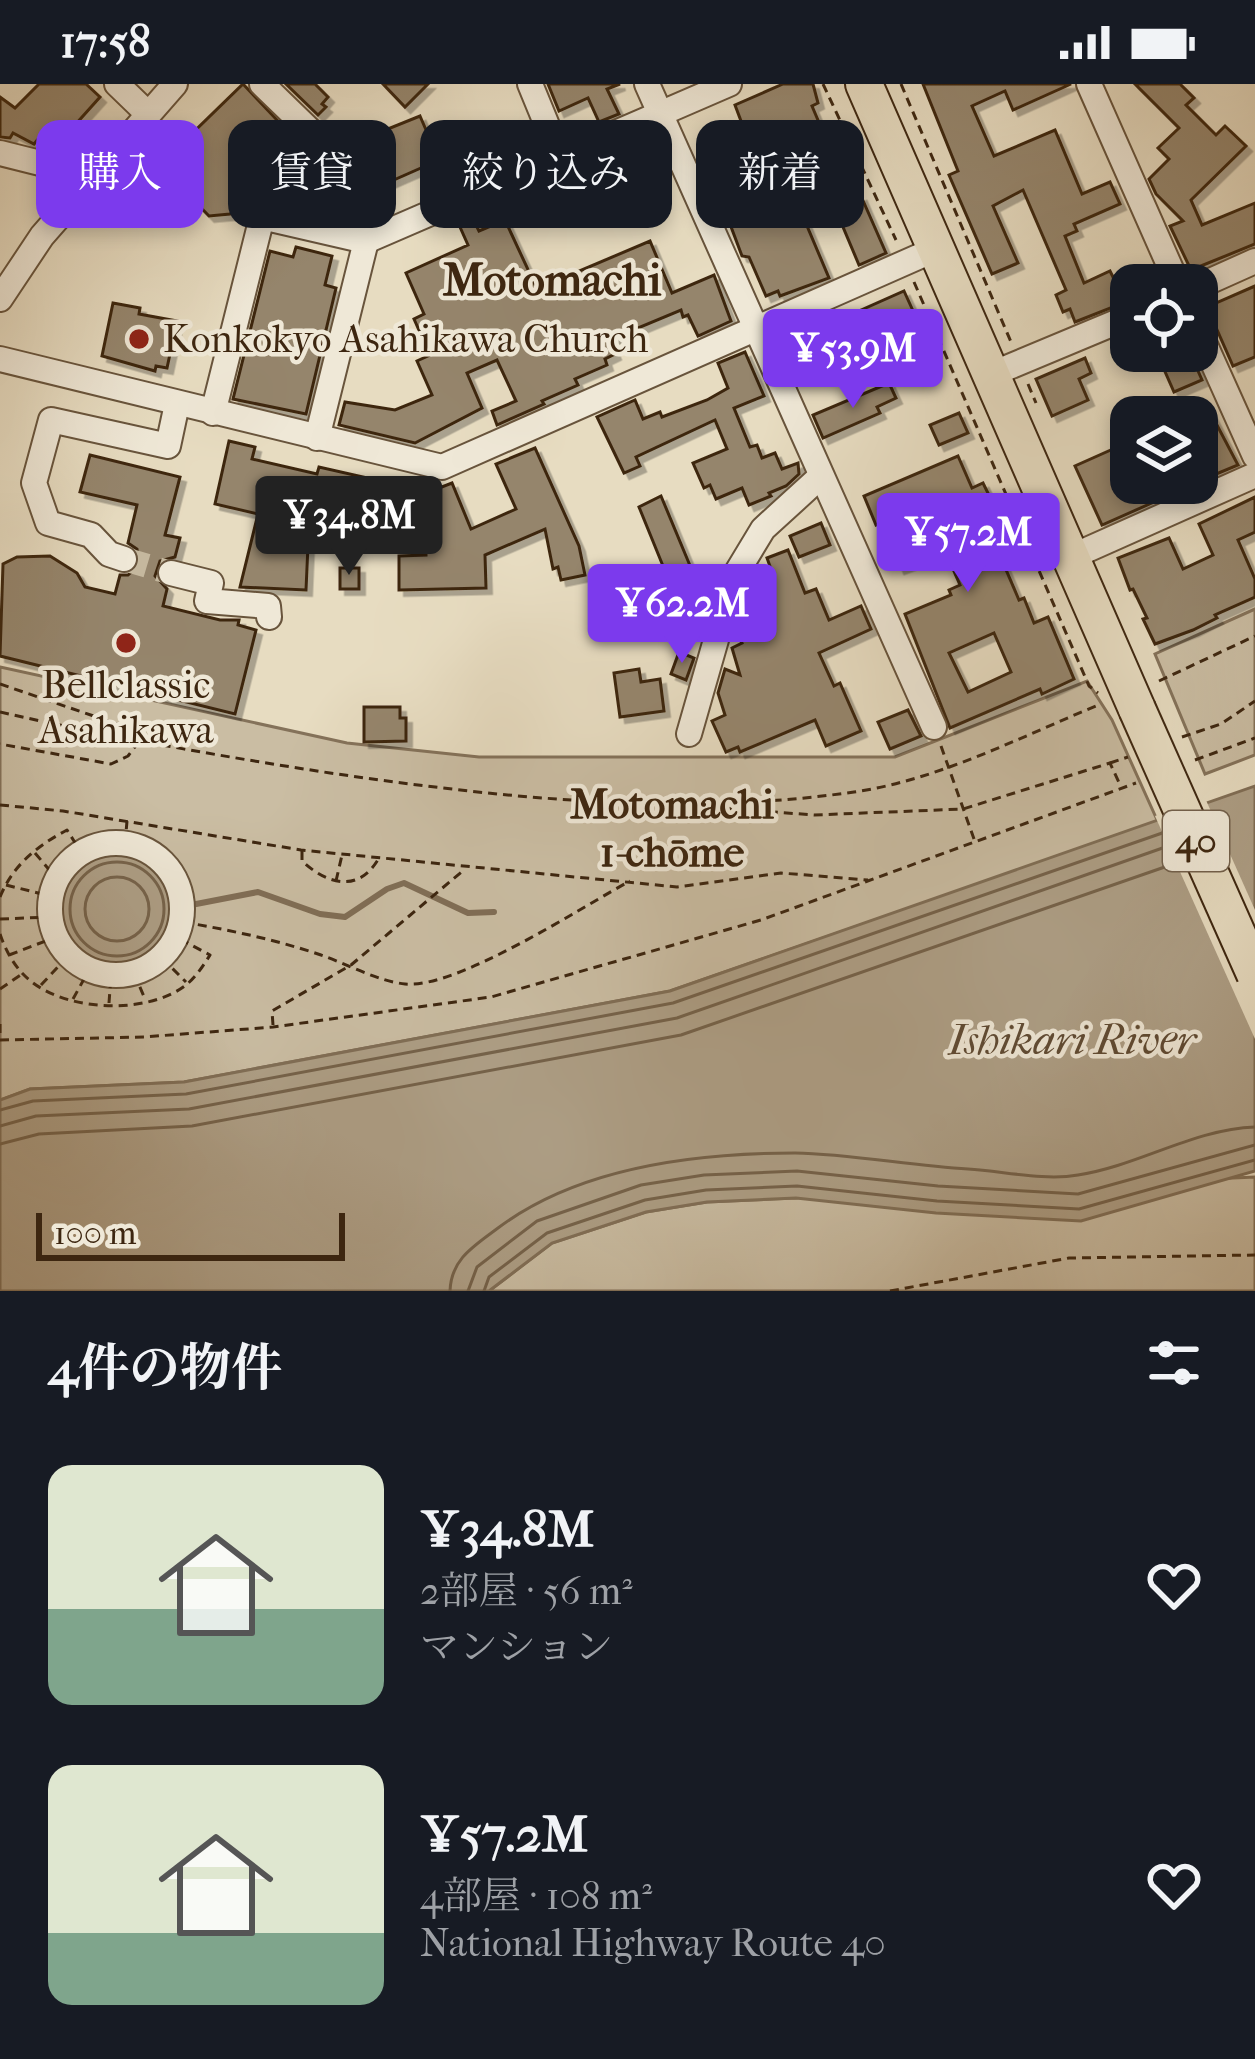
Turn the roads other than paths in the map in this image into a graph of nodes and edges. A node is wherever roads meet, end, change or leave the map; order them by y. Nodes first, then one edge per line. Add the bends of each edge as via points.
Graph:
1 (117, 84) edge
2 (176, 84) edge
3 (262, 84) edge
4 (530, 84) edge
5 (647, 84) edge
6 (729, 84) edge
7 (864, 84) edge
8 (1089, 84) edge
9 (147, 113) junction
10 (660, 114) junction
11 (141, 120) edge
12 (545, 120) edge
13 (646, 120) edge
14 (0, 154) edge
15 (36, 163) edge
16 (420, 218) edge
17 (48, 228) edge
18 (367, 241) junction
19 (921, 256) junction
20 (1255, 261) edge
21 (1169, 264) edge
22 (1218, 278) edge
23 (0, 299) edge
24 (1110, 325) edge
25 (754, 330) junction
26 (0, 359) edge
27 (1217, 372) edge
28 (992, 374) junction
29 (177, 404) junction
30 (213, 413) junction
31 (317, 438) junction
32 (1255, 456) edge
33 (1255, 475) edge
34 (821, 476) junction
35 (1072, 556) junction
36 (124, 559) tunnel mouth
37 (171, 573) tunnel mouth
38 (269, 617) dead end
39 (936, 733) road end
40 (689, 734) dead end
41 (77, 938) joint
42 (1255, 974) edge

1 - 9 street
2 - 9 street
3 - 18 street via 324,144
4 - 12 street
5 - 10 street
6 - 10 street
7 - 19 highway, 40
8 - 21 street
9 - 11 street
10 - 13 street
10 - 25 street
14 - 15 street
16 - 18 street
17 - 23 street
18 - 30 street via 262,217
18 - 31 street
19 - 25 street
19 - 28 highway, 40
20 - 22 street
24 - 28 street
25 - 31 street via 442,467
25 - 34 street
26 - 29 street
27 - 32 street
28 - 35 highway, 40
29 - 30 street
29 - 36 street via 168,446 51,420 34,483 49,523 91,535
30 - 31 street
33 - 35 street
34 - 39 street
34 - 40 street via 764,529 734,577
35 - 42 highway, 40, bridge
37 - 38 street via 211,583 207,601 268,606
41 - 41 street via 81,852 126,832 167,866 182,897 174,939

